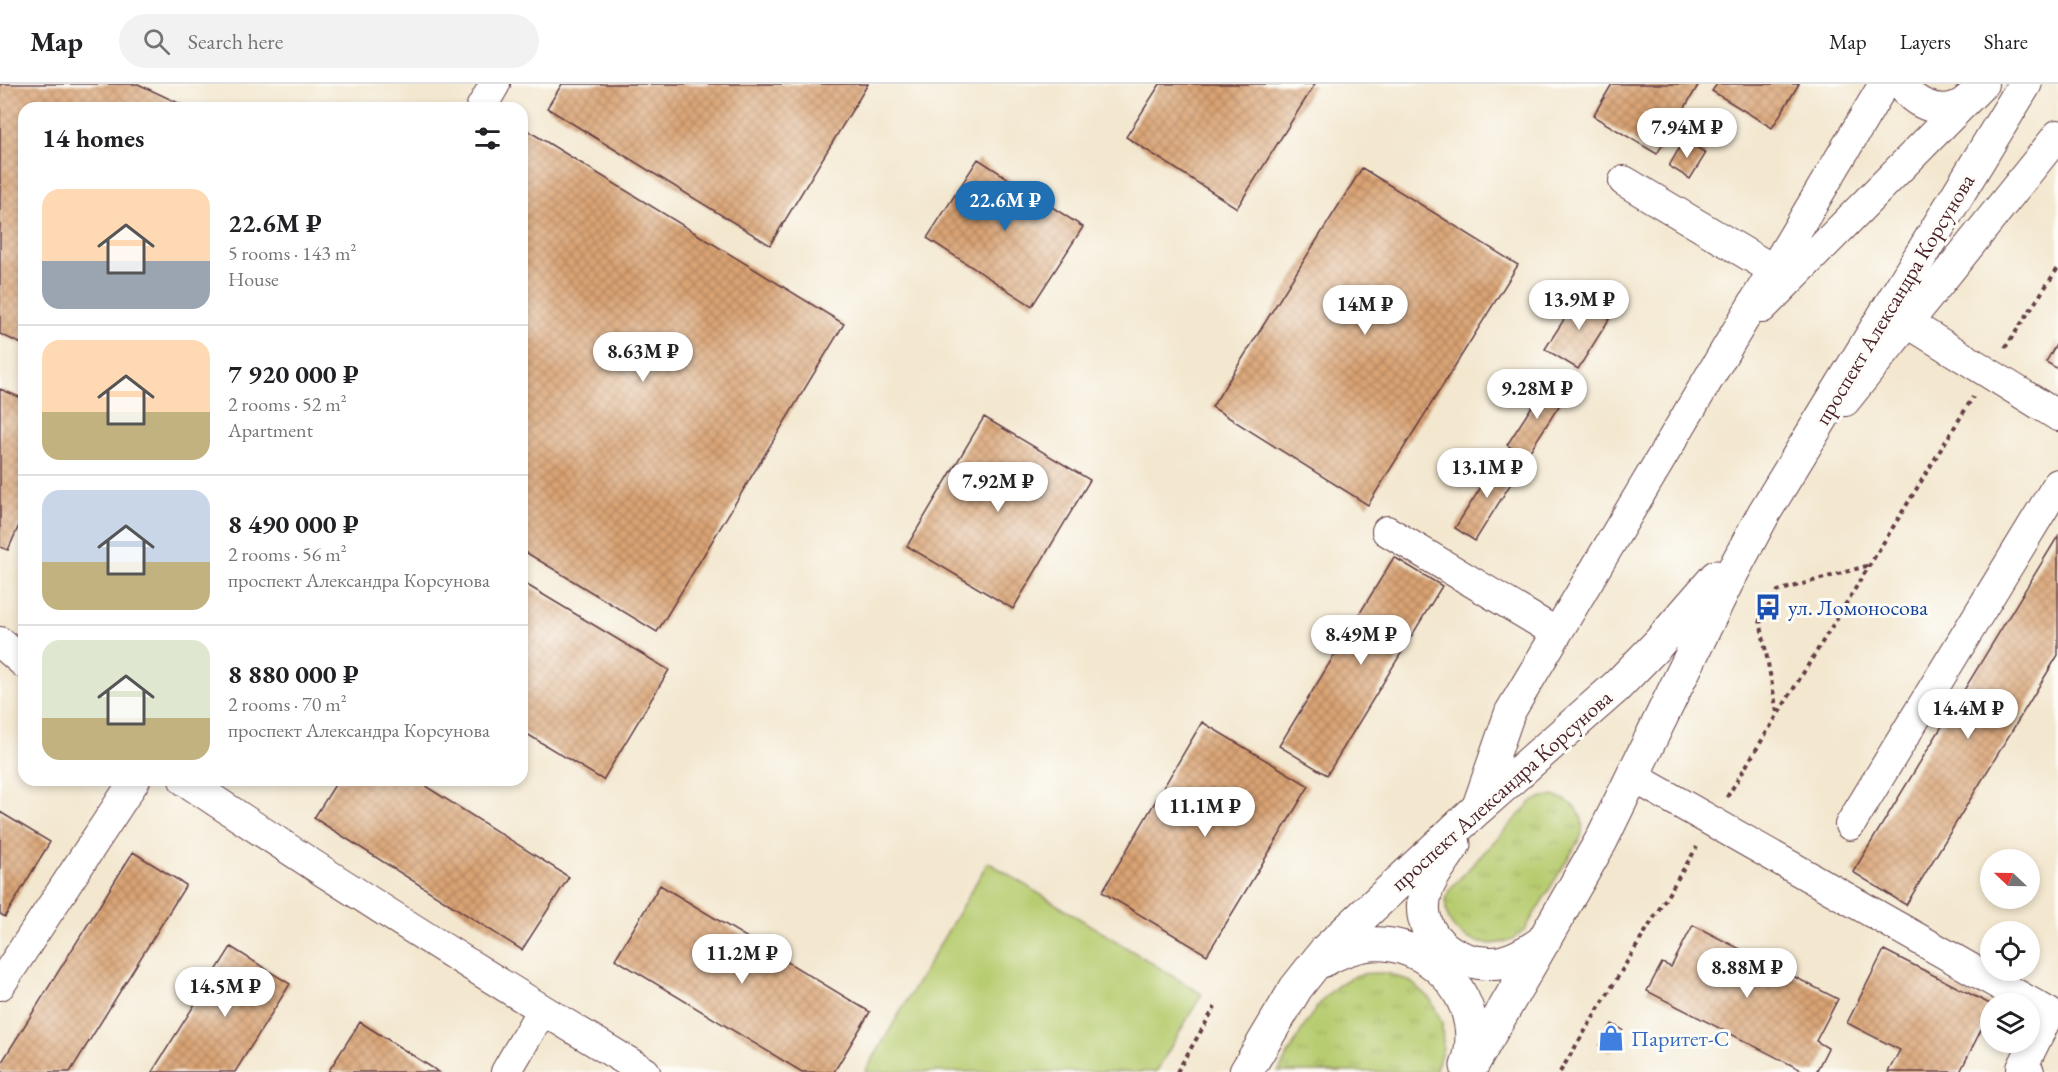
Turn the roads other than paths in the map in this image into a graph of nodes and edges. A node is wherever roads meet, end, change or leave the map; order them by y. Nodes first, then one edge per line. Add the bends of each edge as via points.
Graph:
1 (495, 84) edge
2 (1884, 84) edge
3 (1903, 84) edge
4 (2025, 84) edge
5 (1976, 91) edge
6 (484, 102) edge
7 (2058, 135) edge
8 (1624, 181) dead end
9 (1772, 269) junction
10 (1908, 323) junction
11 (1729, 342) junction
12 (2058, 416) edge
13 (1789, 471) junction
14 (2058, 484) edge
15 (1764, 513) junction
16 (1387, 531) dead end
17 (1557, 633) junction
18 (0, 642) edge
19 (18, 658) edge
20 (1632, 776) junction
21 (131, 786) edge
22 (206, 786) edge
23 (221, 790) edge
24 (1476, 810) junction
25 (1850, 825) dead end
26 (1544, 941) junction
27 (1306, 974) junction
28 (0, 985) edge
29 (542, 1010) junction
30 (506, 1072) edge
31 (645, 1072) edge
32 (1246, 1072) edge
33 (1466, 1072) edge
34 (2029, 1072) edge

1 - 6 street
2 - 9 street
3 - 5 street via 1915,98 1941,109 1957,106
4 - 13 main road, проспект Александра Корсунова
5 - 11 street
7 - 10 street
8 - 9 street
9 - 11 street
10 - 12 street
10 - 13 street
11 - 17 street
13 - 15 main road, проспект Александра Корсунова
14 - 25 street
15 - 20 main road, проспект Александра Корсунова
15 - 24 main road, проспект Александра Корсунова via 1657,645 1616,687
16 - 17 street
17 - 24 street via 1510,712
18 - 19 street
20 - 26 main road, проспект Александра Корсунова
20 - 34 street via 2049,1013 2022,1068
21 - 28 street
22 - 23 street
23 - 29 street
24 - 26 main road via 1427,887 1425,921 1431,934 1452,955 1482,963 1522,956
24 - 27 main road, проспект Александра Корсунова via 1326,950
26 - 33 main road, проспект Александра Корсунова
27 - 32 main road, проспект Александра Корсунова
27 - 33 main road via 1353,946 1391,945 1425,957 1453,982 1469,1016 1472,1052
29 - 30 street
29 - 31 street

